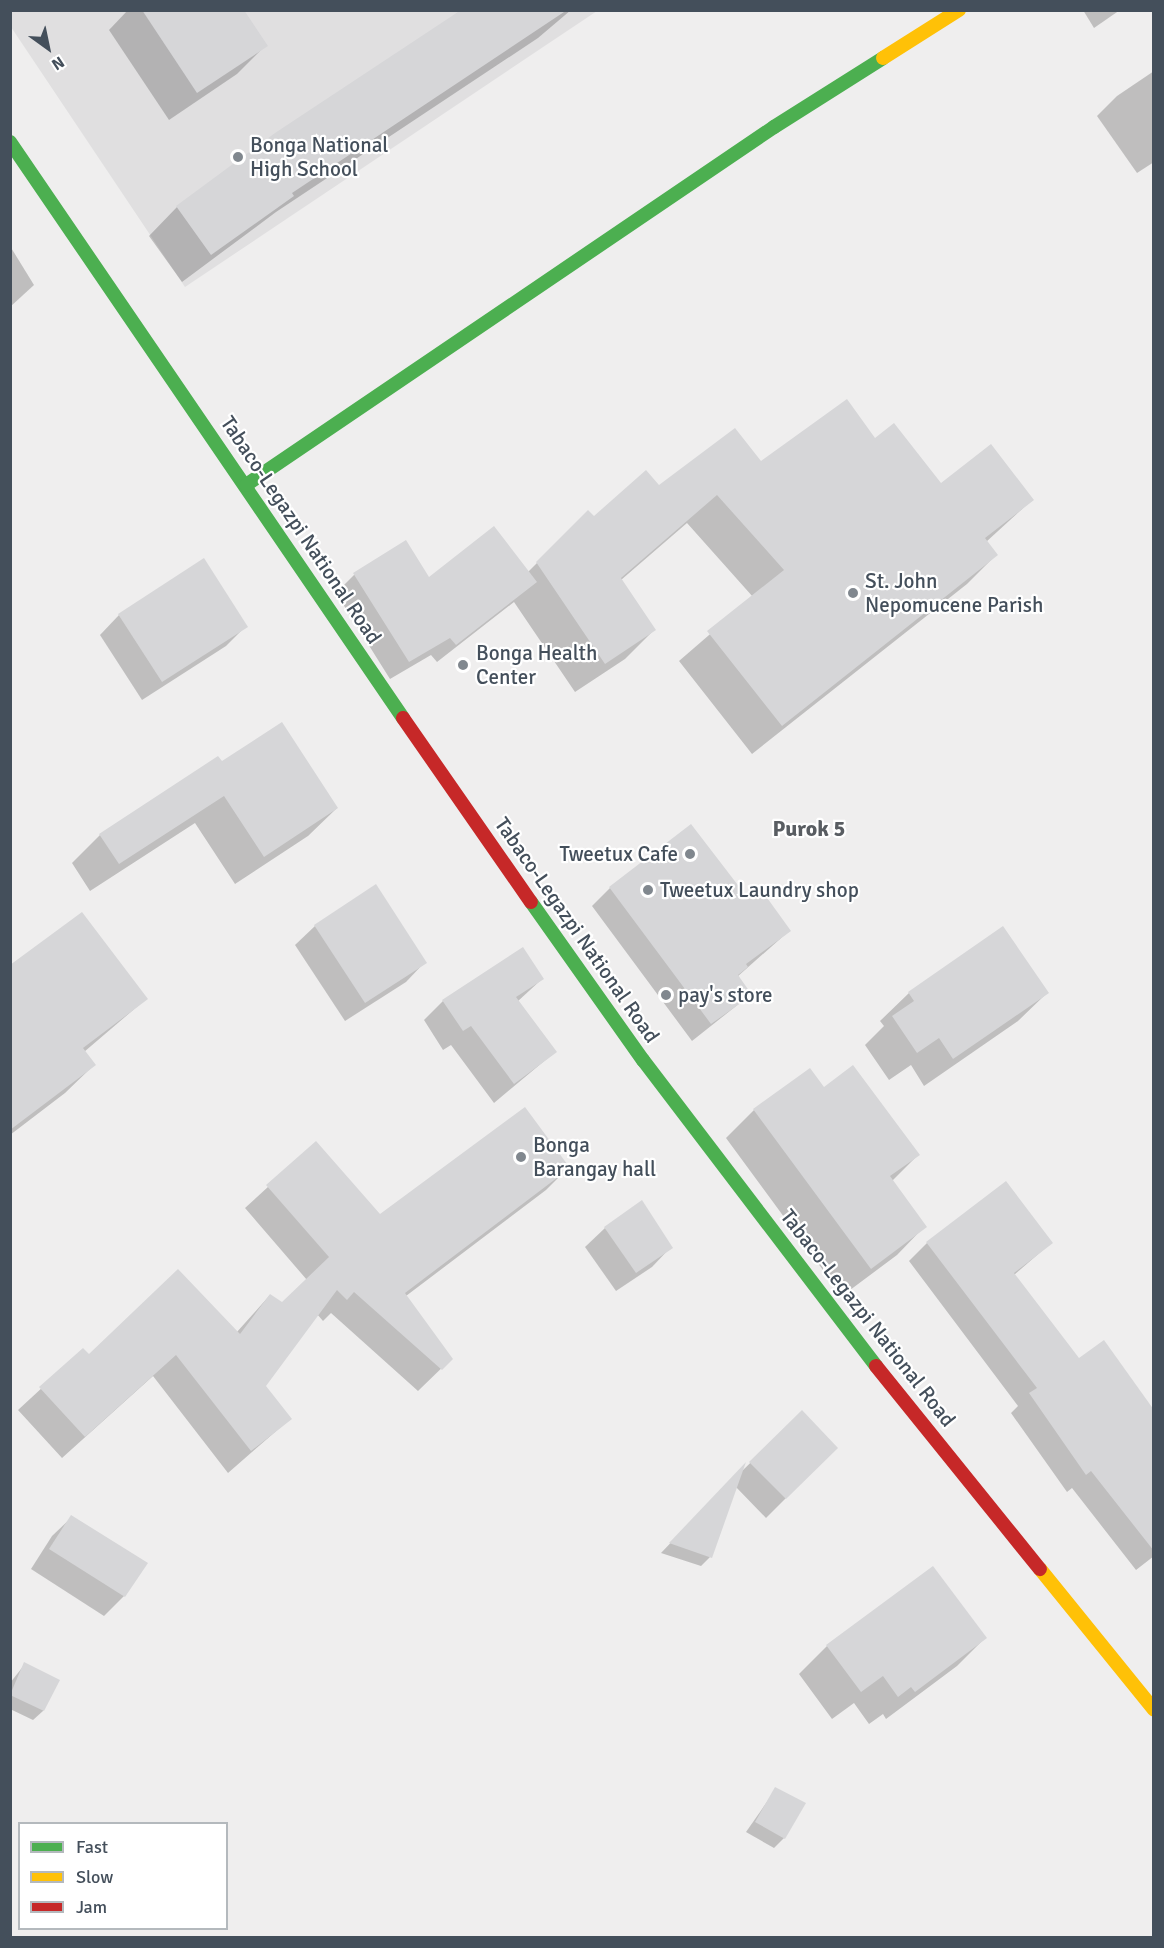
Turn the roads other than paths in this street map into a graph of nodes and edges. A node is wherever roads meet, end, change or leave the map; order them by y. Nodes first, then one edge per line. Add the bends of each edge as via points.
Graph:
1 (959, 10) edge
2 (10, 142) edge
3 (246, 485) junction
4 (1154, 1710) edge

1 - 3 main road via 774,127
2 - 3 main road, Tabaco-Legazpi National Road
3 - 4 main road, Tabaco-Legazpi National Road via 642,1060 878,1368

